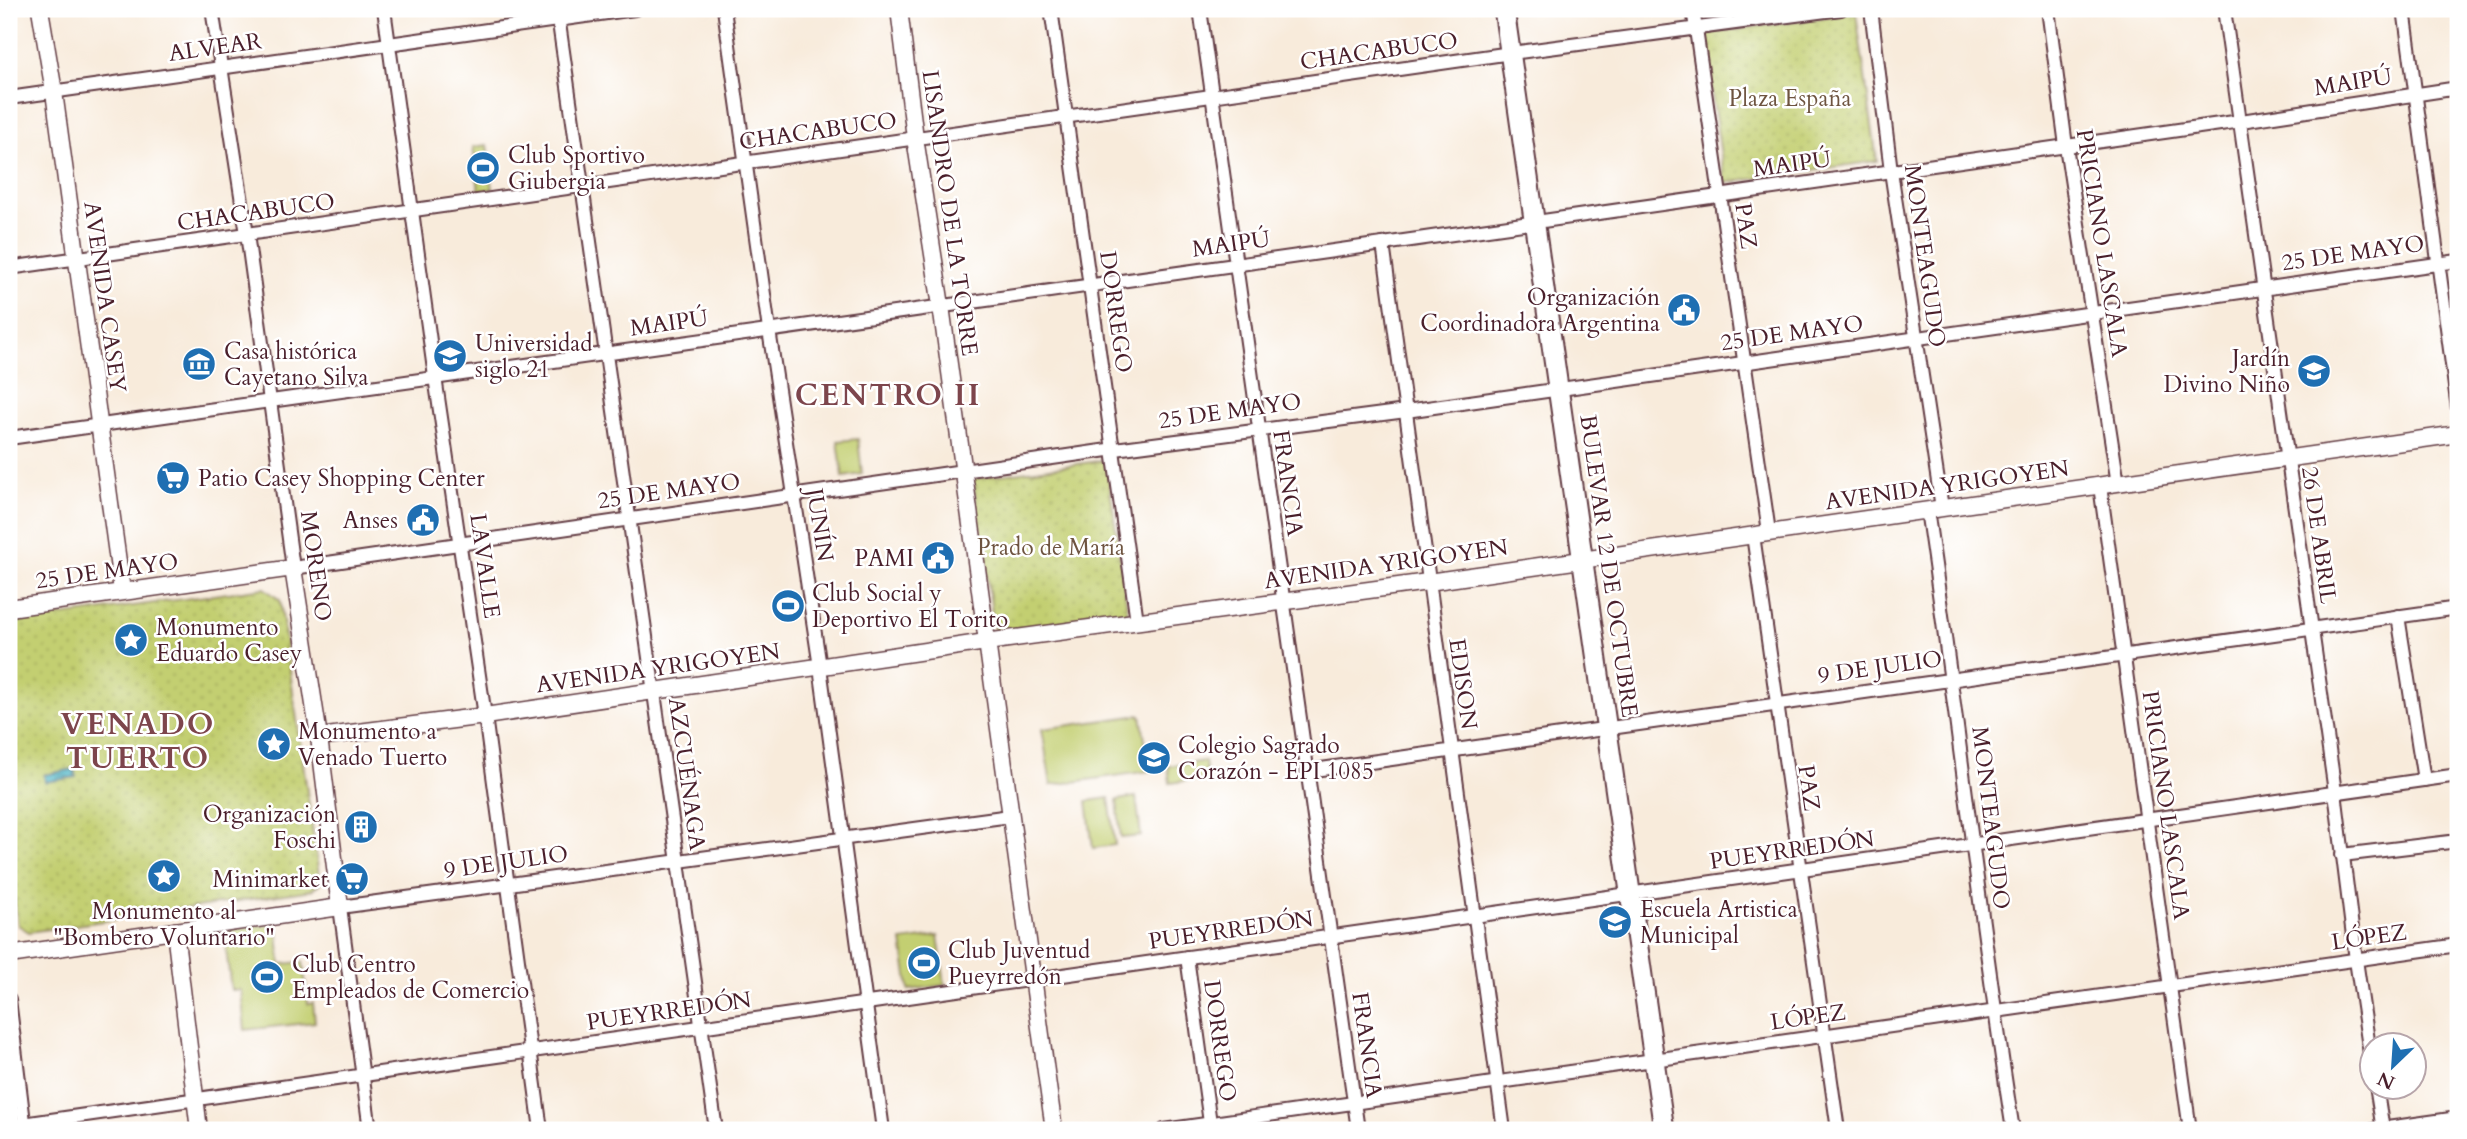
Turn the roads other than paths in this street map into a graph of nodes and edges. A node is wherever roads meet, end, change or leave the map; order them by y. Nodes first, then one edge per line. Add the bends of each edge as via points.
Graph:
1 (40, 9) edge
2 (212, 9) edge
3 (384, 9) edge
4 (635, 9) edge
5 (724, 9) edge
6 (900, 9) edge
7 (1051, 9) edge
8 (1200, 9) edge
9 (1504, 9) edge
10 (1693, 9) edge
11 (1841, 9) edge
12 (1871, 9) edge
13 (2048, 9) edge
14 (2224, 9) edge
15 (2404, 9) edge
16 (558, 14) edge
17 (1696, 30) junction
18 (390, 43) junction
19 (1511, 53) junction
20 (221, 67) junction
21 (2458, 88) edge
22 (54, 92) junction
23 (2416, 93) junction
24 (1212, 96) junction
25 (9, 98) edge
26 (1067, 116) junction
27 (2241, 121) junction
28 (915, 138) junction
29 (2066, 146) junction
30 (746, 163) junction
31 (1891, 171) junction
32 (582, 185) junction
33 (1721, 195) junction
34 (412, 212) junction
35 (1535, 222) junction
36 (247, 234) junction
37 (1383, 244) junction
38 (77, 259) junction
39 (2458, 261) edge
40 (2438, 263) junction
41 (1235, 264) junction
42 (9, 268) edge
43 (1091, 285) junction
44 (2263, 289) junction
45 (941, 306) junction
46 (2091, 314) junction
47 (769, 330) junction
48 (1916, 338) junction
49 (606, 354) junction
50 (1744, 363) junction
51 (435, 377) junction
52 (1559, 388) junction
53 (270, 400) junction
54 (2458, 409) edge
55 (1406, 411) junction
56 (100, 425) junction
57 (1259, 430) junction
58 (2458, 434) edge
59 (9, 438) edge
60 (1115, 449) junction
61 (2287, 458) junction
62 (963, 472) junction
63 (2118, 484) junction
64 (2100, 486) junction
65 (794, 496) junction
66 (1935, 509) junction
67 (628, 519) junction
68 (1761, 534) junction
69 (461, 544) junction
70 (1583, 559) junction
71 (293, 568) junction
72 (1428, 582) junction
73 (121, 592) junction
74 (1283, 602) junction
75 (9, 608) edge
76 (2458, 608) edge
77 (2398, 616) junction
78 (1137, 621) junction
79 (2312, 628) junction
80 (986, 642) junction
81 (2123, 655) junction
82 (820, 667) junction
83 (1953, 679) junction
84 (654, 692) junction
85 (1776, 704) junction
86 (485, 716) junction
87 (1607, 728) junction
88 (319, 737) junction
89 (1451, 750) junction
90 (1307, 771) junction
91 (2458, 775) edge
92 (2424, 780) junction
93 (2335, 793) junction
94 (1010, 816) junction
95 (2146, 820) junction
96 (842, 839) junction
97 (2458, 841) edge
98 (1974, 844) junction
99 (2342, 855) junction
100 (678, 861) junction
101 (1800, 871) junction
102 (507, 885) junction
103 (1631, 894) junction
104 (340, 907) junction
105 (1476, 916) junction
106 (175, 931) junction
107 (1331, 937) junction
108 (2458, 945) edge
109 (9, 955) edge
110 (1187, 957) junction
111 (2356, 960) junction
112 (1032, 980) junction
113 (2171, 986) junction
114 (9, 999) edge
115 (865, 1004) junction
116 (1994, 1012) junction
117 (701, 1027) junction
118 (2366, 1030) edge
119 (1825, 1037) junction
120 (530, 1052) junction
121 (1655, 1060) junction
122 (362, 1076) junction
123 (1498, 1082) junction
124 (2377, 1100) edge
125 (195, 1101) junction
126 (1354, 1103) junction
127 (2458, 1118) edge
128 (9, 1126) edge
129 (24, 1127) edge
130 (1210, 1127) edge
131 (199, 1130) edge
132 (370, 1130) edge
133 (541, 1130) edge
134 (716, 1130) edge
135 (883, 1130) edge
136 (1054, 1130) edge
137 (1164, 1130) edge
138 (1358, 1130) edge
139 (1504, 1130) edge
140 (1664, 1130) edge
141 (1838, 1130) edge
142 (2012, 1130) edge
143 (2190, 1130) edge
144 (2379, 1130) edge

1 - 22 main road, AVENIDA CASEY
2 - 20 street, MORENO
3 - 18 street, LAVALLE
4 - 16 street, ALVEAR
5 - 30 street, JUNÍN
6 - 28 main road, LISANDRO DE LA TORRE
7 - 26 street, DORREGO
8 - 24 street, FRANCIA
9 - 19 highway, BULEVAR 12 DE OCTUBRE
10 - 17 street, PAZ
11 - 17 street, CHACABUCO
12 - 31 street, MONTEAGUDO
13 - 29 street, PRICIANO LASCALA
14 - 27 street, 26 DE ABRIL
15 - 23 street
16 - 18 street, ALVEAR
16 - 32 street, AZCUÉNAGA
17 - 19 street, CHACABUCO
17 - 33 street, PAZ
18 - 20 street, ALVEAR
18 - 34 street, LAVALLE
19 - 24 street, CHACABUCO
19 - 35 highway, BULEVAR 12 DE OCTUBRE
20 - 22 street, ALVEAR
20 - 36 street, MORENO
21 - 23 street, MAIPÚ
22 - 25 street, ALVEAR
22 - 38 main road, AVENIDA CASEY
23 - 27 street, MAIPÚ
23 - 40 street
24 - 26 street, CHACABUCO
24 - 41 street, FRANCIA
26 - 28 street, CHACABUCO
26 - 43 street, DORREGO
27 - 29 street, MAIPÚ
27 - 44 street, 26 DE ABRIL
28 - 30 street, CHACABUCO
28 - 45 main road, LISANDRO DE LA TORRE
29 - 31 street, MAIPÚ
29 - 46 street, PRICIANO LASCALA
30 - 32 street, CHACABUCO
30 - 47 street, JUNÍN
31 - 33 street, MAIPÚ
31 - 48 street, MONTEAGUDO
32 - 34 street, CHACABUCO
32 - 49 street, AZCUÉNAGA
33 - 35 street, MAIPÚ
33 - 50 street, PAZ
34 - 36 street, CHACABUCO
34 - 51 street, LAVALLE
35 - 37 street, MAIPÚ
35 - 52 highway, BULEVAR 12 DE OCTUBRE
36 - 38 street, CHACABUCO
36 - 53 street, MORENO
37 - 41 street, MAIPÚ
37 - 55 street, EDISON
38 - 42 street, CHACABUCO
38 - 56 main road, AVENIDA CASEY
39 - 40 street, 25 DE MAYO
40 - 44 street, 25 DE MAYO
40 - 54 street
41 - 43 street, MAIPÚ
41 - 57 street, FRANCIA
43 - 45 street, MAIPÚ
43 - 60 street, DORREGO
44 - 46 street, 25 DE MAYO
44 - 61 street, 26 DE ABRIL
45 - 47 street, MAIPÚ
45 - 62 main road, LISANDRO DE LA TORRE
46 - 48 street, 25 DE MAYO
46 - 63 street, PRICIANO LASCALA
47 - 49 street, MAIPÚ
47 - 65 street, JUNÍN
48 - 50 street, 25 DE MAYO
48 - 66 street, MONTEAGUDO
49 - 51 street, MAIPÚ
49 - 67 street, AZCUÉNAGA
50 - 52 street, 25 DE MAYO
50 - 68 street, PAZ
51 - 53 street, MAIPÚ
51 - 69 street, LAVALLE
52 - 55 street, 25 DE MAYO
52 - 70 highway, BULEVAR 12 DE OCTUBRE
53 - 56 street, MAIPÚ
53 - 71 street, MORENO
55 - 57 street, 25 DE MAYO
55 - 72 street, EDISON
56 - 59 street, MAIPÚ
56 - 73 main road, AVENIDA CASEY
57 - 60 street, 25 DE MAYO
57 - 74 street, FRANCIA
58 - 61 main road, AVENIDA YRIGOYEN
60 - 62 street, 25 DE MAYO
60 - 78 street, DORREGO
61 - 63 main road, AVENIDA YRIGOYEN
61 - 79 street, 26 DE ABRIL
62 - 65 street, 25 DE MAYO
62 - 80 main road, LISANDRO DE LA TORRE
63 - 64 main road, AVENIDA YRIGOYEN
64 - 66 main road, AVENIDA YRIGOYEN
64 - 81 street, PRICIANO LASCALA
65 - 67 street, 25 DE MAYO
65 - 82 street, JUNÍN
66 - 68 main road, AVENIDA YRIGOYEN
66 - 83 street, MONTEAGUDO
67 - 69 street, 25 DE MAYO
67 - 84 street, AZCUÉNAGA
68 - 70 main road, AVENIDA YRIGOYEN
68 - 85 street, PAZ
69 - 71 street, 25 DE MAYO
69 - 86 street, LAVALLE
70 - 72 main road, AVENIDA YRIGOYEN
70 - 87 highway, BULEVAR 12 DE OCTUBRE
71 - 73 main road, 25 DE MAYO
71 - 88 main road, MORENO
72 - 74 main road, AVENIDA YRIGOYEN
72 - 89 street, EDISON
73 - 75 main road, 25 DE MAYO
74 - 78 main road, AVENIDA YRIGOYEN
74 - 90 street, FRANCIA
76 - 77 street, 9 DE JULIO
77 - 79 street, 9 DE JULIO
77 - 92 street
78 - 80 main road, AVENIDA YRIGOYEN
79 - 81 street, 9 DE JULIO
79 - 93 street, 26 DE ABRIL
80 - 82 main road, AVENIDA YRIGOYEN
80 - 94 main road, LISANDRO DE LA TORRE
81 - 83 street, 9 DE JULIO
81 - 95 street, PRICIANO LASCALA
82 - 84 main road, AVENIDA YRIGOYEN
82 - 96 street, JUNÍN
83 - 85 street, 9 DE JULIO
83 - 98 street, MONTEAGUDO
84 - 86 main road, AVENIDA YRIGOYEN
84 - 100 street, AZCUÉNAGA
85 - 87 street, 9 DE JULIO
85 - 101 street, PAZ
86 - 88 main road, AVENIDA YRIGOYEN
86 - 102 street, LAVALLE
87 - 89 street, 9 DE JULIO
87 - 103 highway, BULEVAR 12 DE OCTUBRE
88 - 104 main road, MORENO
89 - 90 street, 9 DE JULIO
89 - 105 street, EDISON
90 - 107 street, FRANCIA
91 - 92 street, PUEYRREDÓN
92 - 93 street, PUEYRREDÓN
93 - 95 street, PUEYRREDÓN
93 - 99 street, 26 DE ABRIL
94 - 96 street, 9 DE JULIO
94 - 112 main road, LISANDRO DE LA TORRE
95 - 98 street, PUEYRREDÓN
95 - 113 street, PRICIANO LASCALA
96 - 100 street, 9 DE JULIO
96 - 115 street, JUNÍN
97 - 99 street
98 - 101 street, PUEYRREDÓN
98 - 116 street, MONTEAGUDO
99 - 111 street, 26 DE ABRIL
100 - 102 street, 9 DE JULIO
100 - 117 street, AZCUÉNAGA
101 - 103 street, PUEYRREDÓN
101 - 119 street, PAZ
102 - 104 street, 9 DE JULIO
102 - 120 street, LAVALLE
103 - 105 street, PUEYRREDÓN
103 - 121 highway, BULEVAR 12 DE OCTUBRE
104 - 106 main road, 9 DE JULIO
104 - 122 street, MORENO
105 - 107 street, PUEYRREDÓN
105 - 123 street, EDISON
106 - 109 main road, 9 DE JULIO
106 - 125 main road
107 - 110 street, PUEYRREDÓN
107 - 126 street, FRANCIA
108 - 111 street, LÓPEZ
110 - 112 street, PUEYRREDÓN
110 - 130 street, DORREGO
111 - 113 street, LÓPEZ
111 - 118 street, 26 DE ABRIL
112 - 115 street, PUEYRREDÓN
112 - 136 main road, LISANDRO DE LA TORRE
113 - 116 street, LÓPEZ
113 - 143 street, PRICIANO LASCALA
114 - 129 street
115 - 117 street, PUEYRREDÓN
115 - 135 street, JUNÍN
116 - 119 street, LÓPEZ
116 - 142 street, MONTEAGUDO
117 - 120 street, PUEYRREDÓN
117 - 134 street, AZCUÉNAGA
119 - 121 street, LÓPEZ
119 - 141 street, PAZ
120 - 122 street, PUEYRREDÓN
120 - 133 street, LAVALLE
121 - 123 street, LÓPEZ
121 - 140 highway, BULEVAR 12 DE OCTUBRE
122 - 125 street, PUEYRREDÓN
122 - 132 street, MORENO
123 - 126 street, LÓPEZ
123 - 139 street, EDISON
124 - 144 street
125 - 129 street, PUEYRREDÓN
125 - 131 main road
126 - 130 street, LÓPEZ
126 - 138 street, FRANCIA
127 - 144 street
128 - 129 street, PUEYRREDÓN
130 - 137 street, LÓPEZ

